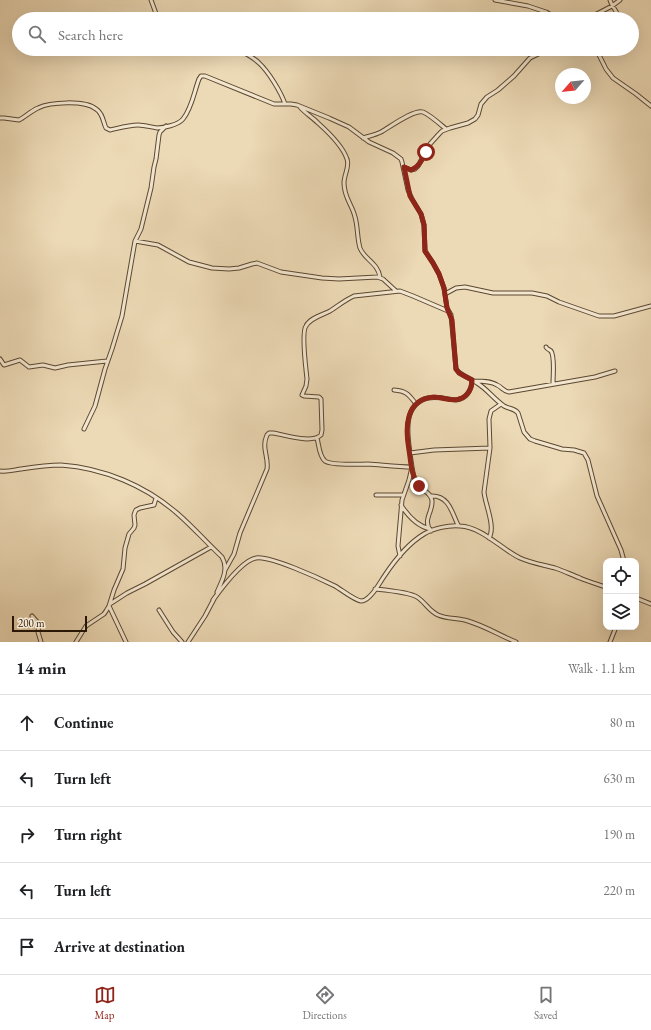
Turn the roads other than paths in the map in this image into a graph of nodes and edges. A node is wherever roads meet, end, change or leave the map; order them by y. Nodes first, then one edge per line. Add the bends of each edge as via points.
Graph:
1 (151, 0) edge
2 (497, 0) edge
3 (509, 0) edge
4 (610, 0) edge
5 (620, 0) edge
6 (512, 3) junction
7 (612, 6) junction
8 (155, 12) edge
9 (546, 12) edge
10 (600, 12) edge
11 (616, 12) edge
12 (249, 56) edge
13 (534, 56) edge
14 (600, 56) edge
15 (285, 104) junction
16 (299, 106) junction
17 (651, 106) edge
18 (0, 118) edge
19 (166, 126) junction
20 (446, 129) junction
21 (363, 138) junction
22 (404, 167) junction
23 (135, 241) junction
24 (380, 278) junction
25 (396, 291) junction
26 (445, 294) junction
27 (651, 306) edge
28 (449, 312) junction
29 (546, 347) dead end
30 (0, 359) edge
31 (107, 361) junction
32 (615, 371) dead end
33 (473, 381) junction
34 (552, 384) junction
35 (394, 390) dead end
36 (416, 404) junction
37 (501, 404) junction
38 (84, 429) dead end
39 (317, 438) junction
40 (490, 448) junction
41 (410, 453) junction
42 (412, 468) junction
43 (0, 471) edge
44 (376, 495) dead end
45 (403, 495) junction
46 (431, 496) junction
47 (156, 498) junction
48 (401, 505) junction
49 (458, 526) junction
50 (431, 530) junction
51 (489, 538) junction
52 (211, 547) junction
53 (400, 556) junction
54 (623, 558) edge
55 (225, 570) junction
56 (603, 586) edge
57 (375, 589) junction
58 (639, 599) edge
59 (213, 600) junction
60 (651, 604) edge
61 (110, 605) junction
62 (159, 610) dead end
63 (32, 616) dead end
64 (615, 630) edge
65 (41, 642) edge
66 (76, 642) edge
67 (126, 642) edge
68 (182, 642) edge
69 (188, 642) edge
70 (516, 642) edge
71 (610, 642) edge

1 - 8 street
2 - 6 street
3 - 6 street
4 - 7 street
5 - 7 street
6 - 9 street
7 - 10 street
7 - 11 street
12 - 15 street via 264,68
13 - 20 street via 510,80 487,97 475,119
14 - 17 street via 613,78
15 - 16 street
15 - 19 street via 274,104 201,76 182,120
16 - 21 street via 349,127
16 - 24 street via 326,130 347,158 345,191 356,218 359,245 362,253 379,271
18 - 19 street via 19,120 43,106 78,104 97,109 106,128 110,130 136,125 158,128
19 - 23 street via 160,132 151,188 141,229
20 - 21 street via 426,113 419,111
20 - 22 street via 434,139 415,169
21 - 22 street via 400,158
22 - 26 street via 410,196 421,214 424,225 425,251 439,274
23 - 24 street via 158,245 189,262 212,268 239,268 257,263 281,272 322,278
23 - 31 street via 122,316
24 - 25 street
25 - 28 street via 404,292
25 - 39 street via 348,298 311,320 305,327 307,379 302,395 321,399 322,430
26 - 27 street via 456,288 465,287 494,293 532,293 547,296 599,316 614,316
26 - 28 street
28 - 33 street via 452,320 456,369
29 - 34 street via 553,358
30 - 31 street via 4,365 20,360 29,367 43,365 55,368
31 - 38 street via 95,406
32 - 34 street
33 - 34 street via 490,382 509,392
33 - 36 street via 470,391 460,399 435,397
33 - 37 street
35 - 36 street via 404,392
36 - 41 street via 408,424
37 - 40 street via 490,414
37 - 54 street via 518,413 524,432 530,439 562,450 580,451 586,455 598,496
39 - 42 street via 324,460 330,463
39 - 55 street via 273,433 267,435 264,445 268,469 240,533 234,554
40 - 41 street
40 - 51 street via 484,492 491,532
41 - 42 street
42 - 45 street
42 - 46 street via 416,482
43 - 47 street via 60,465 97,471 119,478
44 - 45 street
45 - 48 street
46 - 49 street via 446,502
46 - 50 street via 427,521
47 - 52 street via 177,514
47 - 61 street via 154,505 140,508 135,512 135,526 128,537 123,570
48 - 50 street via 413,520
48 - 53 street via 398,546
49 - 50 street
49 - 51 street via 466,526
50 - 53 street via 417,539
51 - 56 street via 521,558
52 - 55 street via 222,557
52 - 61 street
53 - 57 street
55 - 59 street
57 - 59 street via 369,598 359,600 340,588 261,557 248,561
57 - 70 street via 415,596 435,614 470,621
58 - 60 street
59 - 69 street
61 - 66 street via 104,614 86,626
61 - 67 street
62 - 68 street
63 - 65 street via 39,624
64 - 71 street

